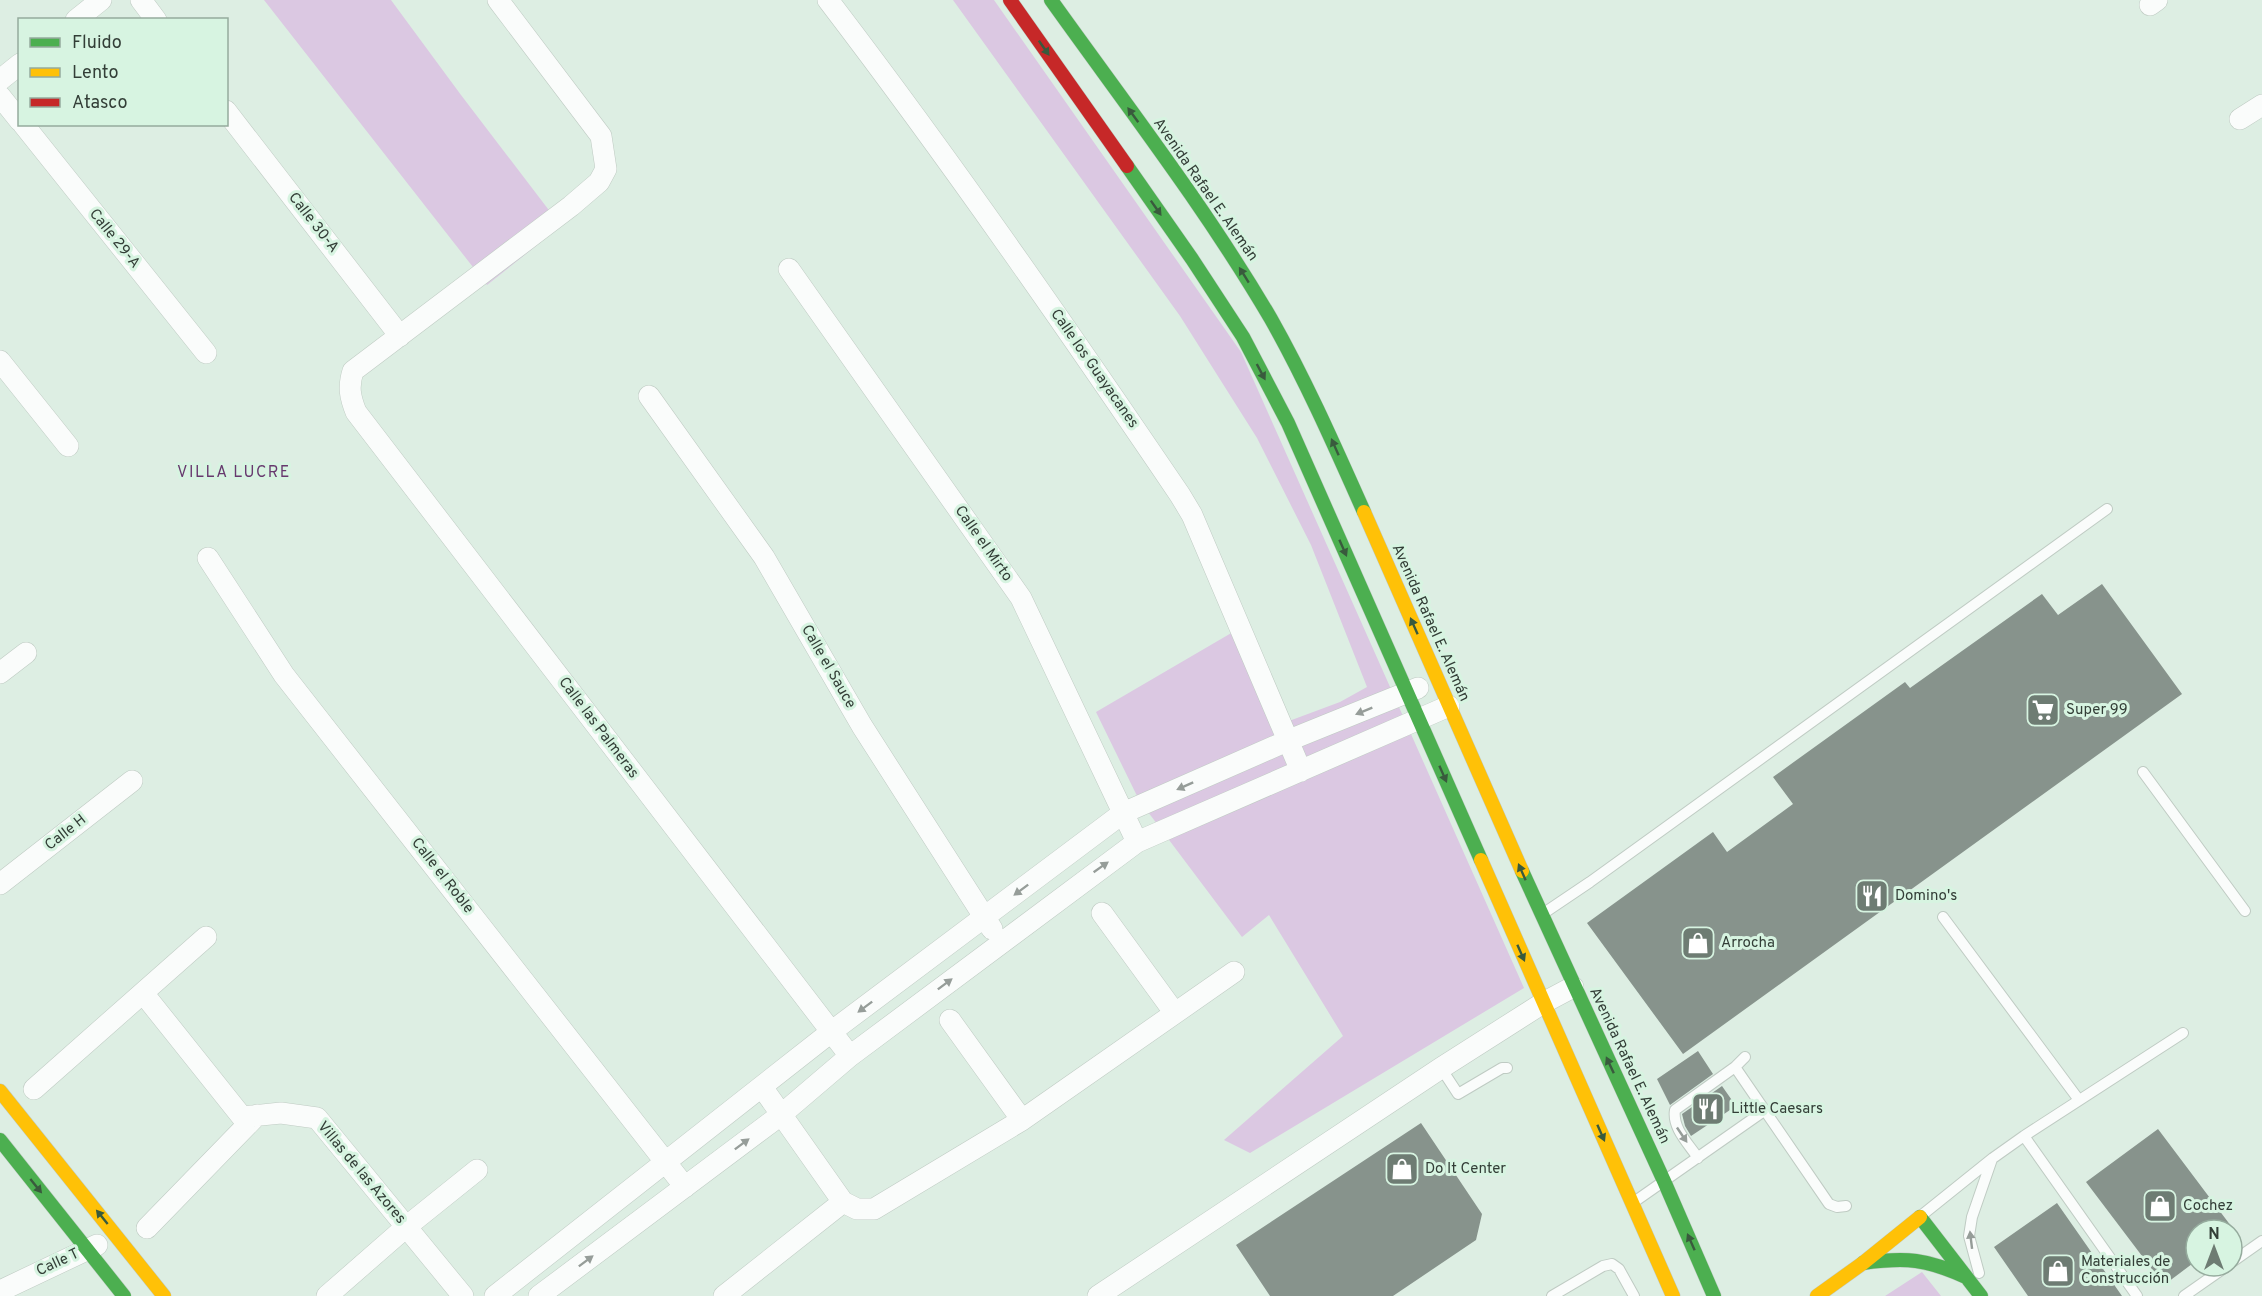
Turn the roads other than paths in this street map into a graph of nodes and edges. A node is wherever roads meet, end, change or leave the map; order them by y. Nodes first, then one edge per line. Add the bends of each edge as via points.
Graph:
1 (100, 0) edge
2 (141, 0) edge
3 (498, 0) edge
4 (828, 0) edge
5 (1010, 0) edge
6 (1051, 0) edge
7 (78, 18) edge
8 (154, 18) edge
9 (18, 66) edge
10 (0, 80) edge
11 (0, 96) edge
12 (2262, 105) edge
13 (228, 114) edge
14 (18, 118) edge
15 (2240, 119) dead end
16 (25, 126) edge
17 (789, 269) dead end
18 (400, 336) junction
19 (206, 353) dead end
20 (0, 361) edge
21 (649, 396) dead end
22 (68, 446) dead end
23 (2107, 509) dead end
24 (208, 558) dead end
25 (26, 653) dead end
26 (0, 673) edge
27 (1437, 679) junction
28 (1407, 693) junction
29 (1449, 706) junction
30 (1419, 721) junction
31 (1287, 741) junction
32 (1301, 771) junction
33 (2143, 772) dead end
34 (132, 782) dead end
35 (1124, 813) junction
36 (1137, 842) junction
37 (0, 884) edge
38 (2245, 911) dead end
39 (1102, 913) dead end
40 (1541, 915) junction
41 (1943, 917) dead end
42 (984, 918) junction
43 (206, 938) dead end
44 (1000, 942) junction
45 (1234, 972) dead end
46 (1573, 987) junction
47 (143, 993) junction
48 (1543, 1003) junction
49 (1174, 1012) junction
50 (950, 1020) dead end
51 (831, 1032) junction
52 (2183, 1033) dead end
53 (849, 1056) junction
54 (1745, 1057) dead end
55 (1735, 1067) junction
56 (1441, 1068) junction
57 (1507, 1068) dead end
58 (762, 1087) junction
59 (34, 1089) dead end
60 (2, 1096) edge
61 (2079, 1100) junction
62 (1764, 1111) junction
63 (782, 1114) junction
64 (257, 1115) junction
65 (1022, 1120) junction
66 (2024, 1136) junction
67 (0, 1140) edge
68 (1698, 1158) junction
69 (1993, 1158) junction
70 (665, 1161) junction
71 (477, 1170) dead end
72 (1664, 1181) junction
73 (685, 1186) junction
74 (843, 1202) junction
75 (1632, 1203) junction
76 (1846, 1206) dead end
77 (1920, 1217) junction
78 (406, 1227) junction
79 (147, 1228) dead end
80 (117, 1235) junction
81 (2262, 1241) edge
82 (87, 1250) junction
83 (2244, 1254) edge
84 (1863, 1263) junction
85 (1966, 1277) junction
86 (2210, 1278) edge
87 (1708, 1281) junction
88 (0, 1291) edge
89 (124, 1296) edge
90 (164, 1296) edge
91 (327, 1296) edge
92 (463, 1296) edge
93 (495, 1296) edge
94 (539, 1296) edge
95 (724, 1296) edge
96 (1098, 1296) edge
97 (1552, 1296) edge
98 (1634, 1296) edge
99 (1673, 1296) edge
100 (1714, 1296) edge
101 (1719, 1296) edge
102 (1817, 1296) edge
103 (1981, 1296) edge
104 (1987, 1296) edge
105 (2137, 1296) edge
106 (2184, 1296) edge

1 - 7 street
2 - 8 street
3 - 18 street via 601,136 606,169 599,183 571,206
4 - 31 street, Calle los Guayacanes via 1066,327 1192,514
5 -> 28 main road via 1243,337 1288,423
27 -> 6 main road, Avenida Rafael E. Alemán via 1319,411 1271,320 1221,239
9 - 10 street
11 - 14 street
12 - 15 street
13 - 18 street, Calle 30-A
16 - 19 street, Calle 29-A
17 - 35 street, Calle el Mirto via 1022,598
18 - 51 street, Calle las Palmeras via 353,371 349,384 356,412
20 - 22 street
21 - 42 street, Calle el Sauce via 764,557 862,726
23 - 40 lane
24 - 70 street, Calle el Roble via 284,675
25 - 26 street
27 - 28 street
27 - 29 main road, Avenida Rafael E. Alemán
28 - 30 main road
28 -> 31 street
29 - 30 street
40 -> 29 main road, Avenida Rafael E. Alemán
30 - 32 street
30 -> 48 main road
31 - 32 street, Calle los Guayacanes
31 -> 35 street
32 - 36 street
33 - 38 lane
34 - 37 street, Calle H
35 - 36 street, Calle el Mirto
35 -> 42 street
44 -> 36 street
39 - 49 street
40 - 46 main road, Avenida Rafael E. Alemán
41 - 61 lane
42 - 44 street, Calle el Sauce
42 -> 51 street
43 - 47 street
53 -> 44 street
45 - 49 street
46 - 48 street
72 -> 46 main road, Avenida Rafael E. Alemán
47 - 59 street
47 - 64 street, Villas de las Azores via 242,1117
48 - 56 street
48 -> 75 main road
49 - 65 street
50 - 65 street
51 - 53 street, Calle las Palmeras
51 - 58 street
52 - 61 lane
53 - 63 street
54 - 55 lane
55 - 62 lane
55 -> 68 lane via 1675,1110 1676,1127
56 - 57 lane via 1458,1094
56 - 96 street
58 - 63 street
58 - 70 street
80 -> 60 main road
61 - 66 lane
62 - 68 lane
62 - 76 lane via 1829,1204
73 -> 63 street
63 - 74 street
64 - 78 street, Villas de las Azores via 281,1113 317,1118
64 - 79 street
65 - 74 street via 874,1209 857,1209
66 - 69 lane
66 - 105 lane
67 -> 82 main road
68 - 72 lane
69 - 77 lane
104 -> 69 lane via 1969,1236
70 - 73 street, Calle el Roble
70 - 93 street
71 - 78 street
72 - 75 lane
87 -> 72 main road, Avenida Rafael E. Alemán
94 -> 73 street
74 - 95 street
75 - 99 main road
77 - 84 main road
77 - 85 main road
78 - 91 street
78 - 92 street, Villas de las Azores
80 - 82 street, Calle T
80 - 90 main road
81 - 83 lane
82 - 88 street, Calle T
82 - 89 main road
84 - 85 main road via 1920,1258
84 - 102 main road
85 - 103 main road
86 - 106 lane
87 - 100 main road, Avenida Rafael E. Alemán
87 - 101 main road
97 - 98 lane via 1612,1264

